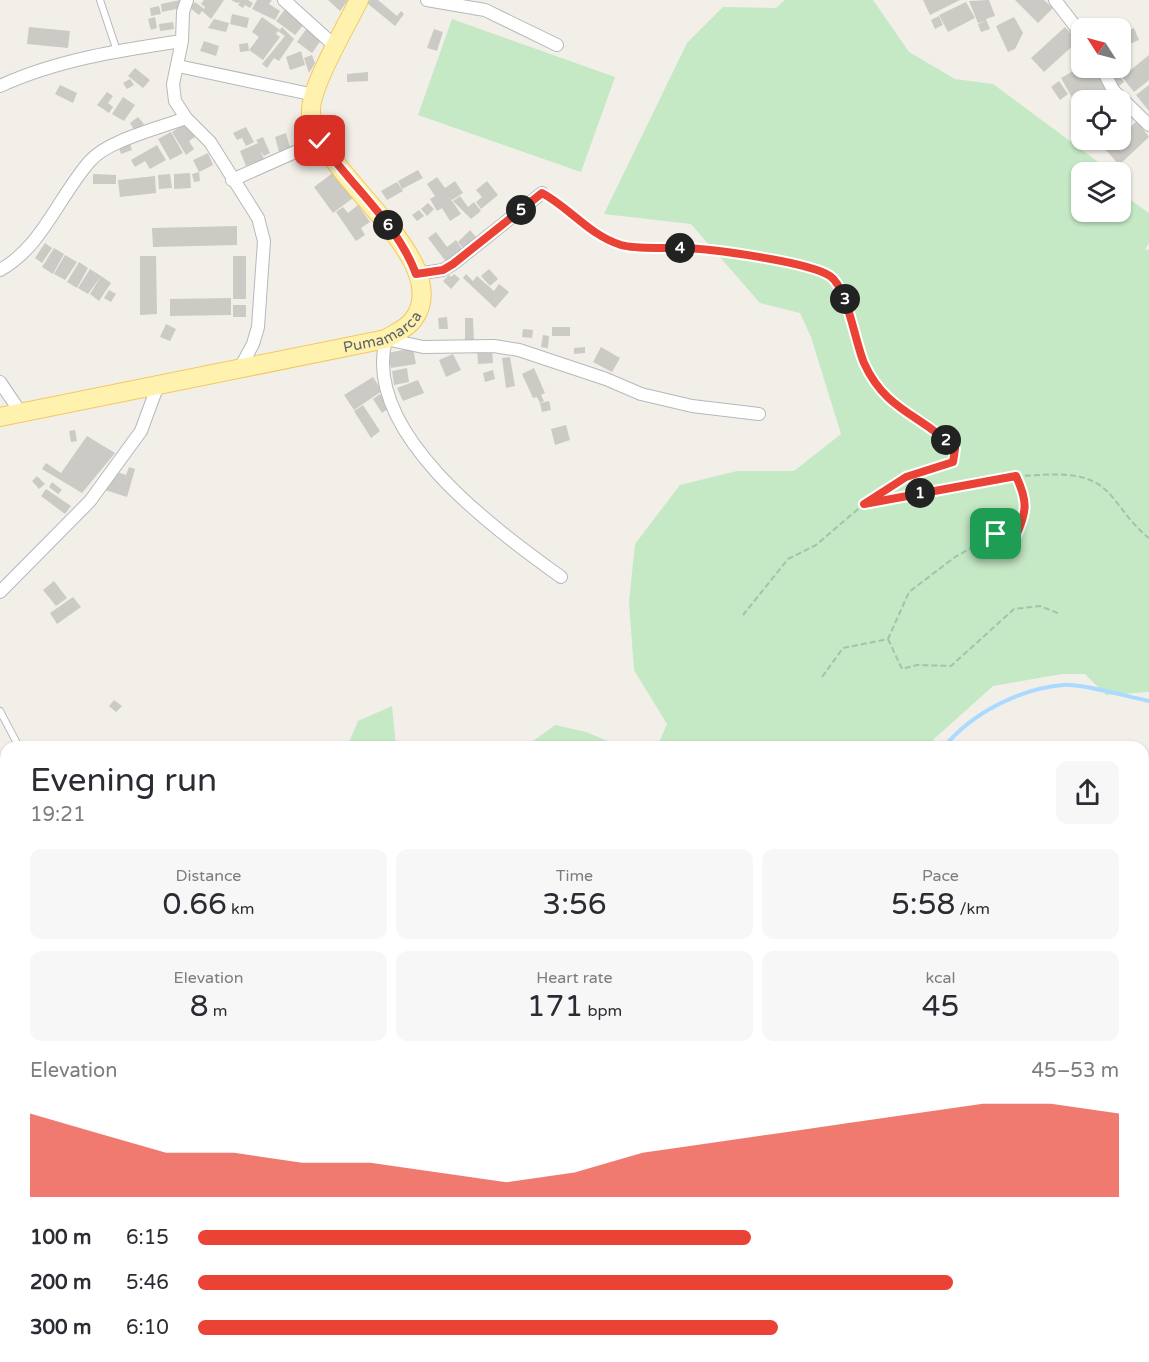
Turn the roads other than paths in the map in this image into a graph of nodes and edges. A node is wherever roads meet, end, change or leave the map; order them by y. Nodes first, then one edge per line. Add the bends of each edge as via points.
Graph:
1 (100, 0) edge
2 (187, 0) edge
3 (284, 0) edge
4 (360, 0) edge
5 (427, 0) edge
6 (1055, 0) edge
7 (1071, 21) edge
8 (182, 41) junction
9 (557, 45) dead end
10 (336, 47) junction
11 (117, 51) junction
12 (178, 66) junction
13 (1107, 78) edge
14 (0, 86) edge
15 (315, 95) junction
16 (186, 118) junction
17 (1149, 125) edge
18 (320, 141) junction
19 (232, 180) junction
20 (542, 193) road end
21 (0, 270) edge
22 (416, 274) junction
23 (386, 339) junction
24 (240, 368) junction
25 (0, 382) edge
26 (158, 385) junction
27 (21, 413) junction
28 (759, 414) dead end
29 (0, 417) edge
30 (561, 577) dead end
31 (0, 592) edge
32 (0, 711) edge
33 (16, 741) edge

1 - 11 lane
2 - 8 street
3 - 10 street
4 - 10 main road, Pumamarca
5 - 9 street via 485,10
6 - 7 street
8 - 11 street
8 - 12 street
10 - 15 main road, Pumamarca
11 - 14 street via 22,76
12 - 15 street
12 - 16 street via 173,84 175,101
13 - 17 street via 1113,90
15 - 18 main road, Pumamarca via 311,114
16 - 19 street via 210,142
16 - 21 street via 132,138 91,160 30,246 17,261
18 - 19 street
18 - 22 main road, Pumamarca via 409,254
19 - 24 street via 258,218 264,241 258,327
20 - 22 street via 453,264 443,270
22 - 23 main road, Pumamarca via 421,290 419,309 405,328
23 - 24 main road, Pumamarca
23 - 28 street via 423,347 494,346 519,350 641,393 692,406
23 - 30 street via 384,383 394,413 409,439 485,520
24 - 26 main road, Pumamarca
25 - 27 street
26 - 27 main road, Pumamarca
26 - 31 street via 141,431 90,501
27 - 29 main road, Pumamarca
32 - 33 lane

